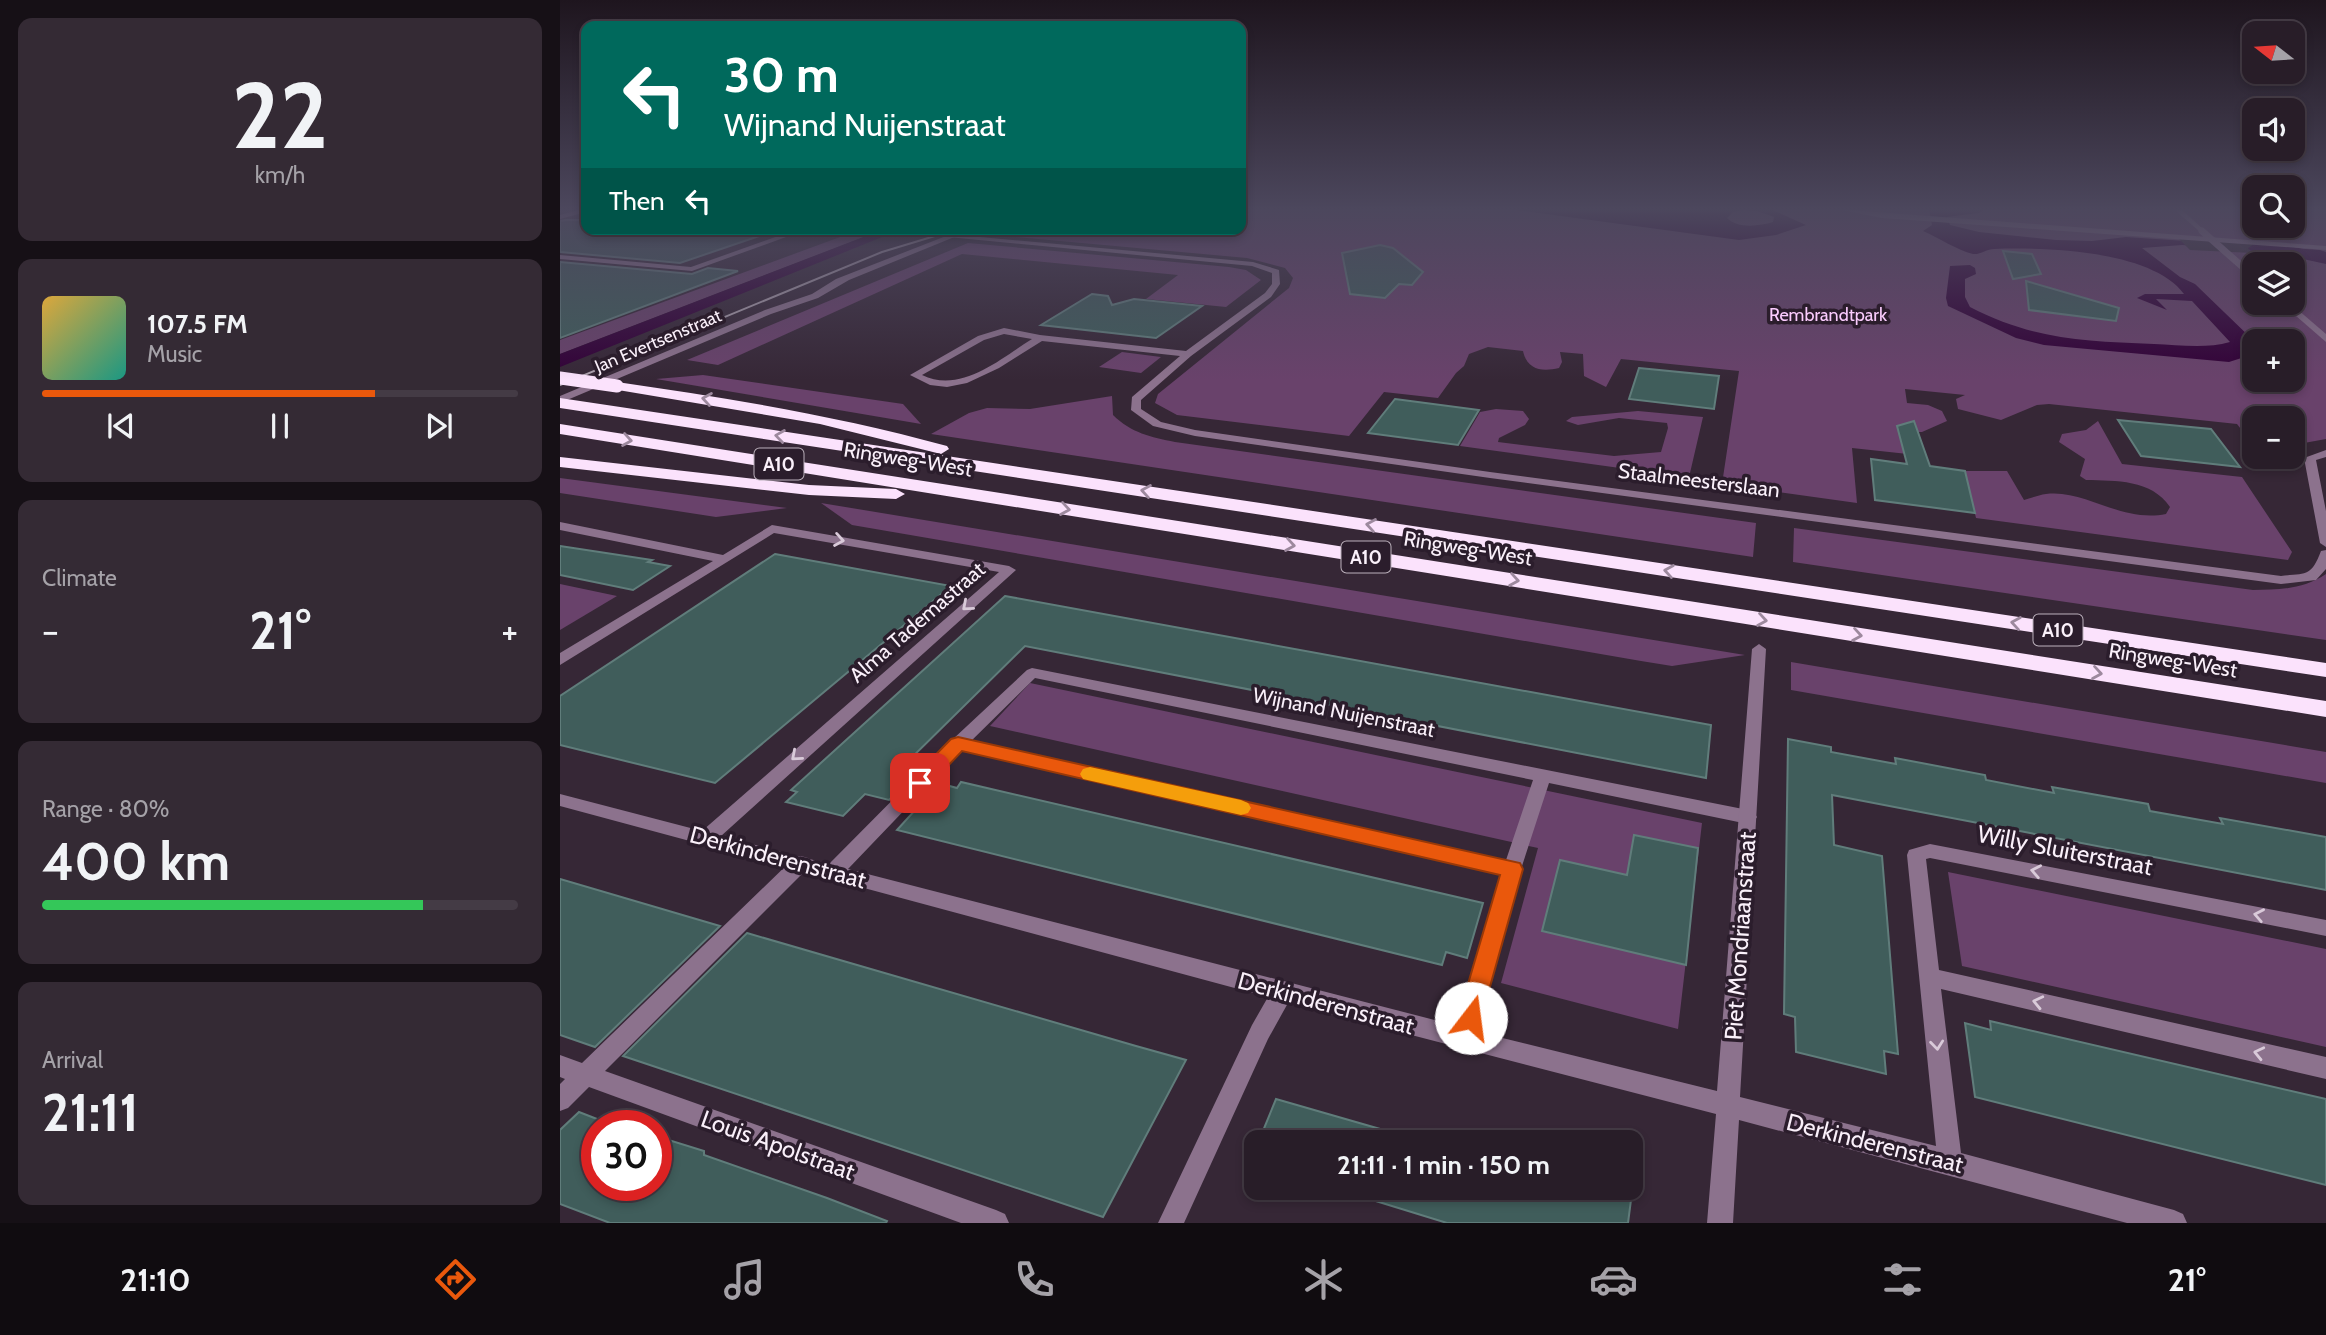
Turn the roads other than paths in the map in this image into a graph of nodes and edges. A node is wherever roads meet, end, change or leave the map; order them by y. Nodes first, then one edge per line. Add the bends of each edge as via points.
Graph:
1 (660, 266) edge
2 (700, 266) edge
3 (876, 266) edge
4 (1265, 266) edge
5 (2305, 310) edge
6 (2299, 315) edge
7 (2326, 327) edge
8 (1040, 338) junction
9 (2326, 339) edge
10 (1188, 354) junction
11 (560, 377) edge
12 (560, 402) edge
13 (560, 429) edge
14 (2326, 453) edge
15 (560, 462) edge
16 (1017, 472) junction
17 (998, 498) junction
18 (560, 526) edge
19 (2326, 543) edge
20 (2326, 554) edge
21 (725, 559) junction
22 (1759, 649) dead end
23 (560, 660) edge
24 (2326, 670) edge
25 (2326, 709) edge
26 (958, 744) junction
27 (1543, 776) junction
28 (560, 800) edge
29 (1748, 817) junction
30 (706, 838) junction
31 (801, 863) junction
32 (1512, 869) junction
33 (832, 872) junction
34 (2326, 928) edge
35 (1930, 977) junction
36 (1283, 992) junction
37 (1465, 1040) junction
38 (560, 1066) edge
39 (2326, 1068) edge
40 (585, 1075) junction
41 (560, 1100) edge
42 (1728, 1106) junction
43 (1950, 1162) junction
44 (996, 1223) edge
45 (1171, 1223) edge
46 (1720, 1223) edge
47 (2174, 1223) edge

1 - 2 street
3 - 12 street, Jan Evertsenstraat
4 - 10 street, Staalmeesterslaan via 1276,272 1274,289
5 - 7 street
6 - 9 street
8 - 8 street via 1015,331 994,332 915,375 935,382 962,383
8 - 10 street
10 - 20 street, Staalmeesterslaan via 1140,393 1136,410 1157,424 1195,433 2281,580 2311,578 2325,563
16 -> 11 highway, A10, bridge via 799,414
16 -> 12 highway, Ringweg-West / A10
13 -> 17 highway, Ringweg-West / A10
14 - 19 street via 2310,458
15 - 17 highway, A10 via 809,490
24 -> 16 highway, Ringweg-West / A10
17 -> 25 highway, Ringweg-West / A10
18 - 21 street
21 - 23 street
21 -> 30 street, Alma Tademastraat via 772,529 1009,570
22 - 29 street, Piet Mondriaanstraat
26 - 27 street, Wijnand Nuijenstraat via 1032,673
26 - 32 street
26 - 33 street, Wijnand Nuijenstraat
27 - 29 street, Wijnand Nuijenstraat
27 - 32 street
28 - 30 street, Derkinderenstraat
29 - 42 street, Piet Mondriaanstraat
30 - 31 street, Derkinderenstraat
31 - 33 street, Derkinderenstraat
31 - 40 street
32 - 37 street
33 - 36 street, Derkinderenstraat
34 -> 35 street, Willy Sluiterstraat via 1930,851 1916,855
39 -> 35 street
35 -> 43 street, Willy Sluiterstraat
36 - 37 street, Derkinderenstraat
36 - 45 street
37 - 42 street, Derkinderenstraat
38 - 40 street, Louis Apolstraat
40 - 41 street
40 - 44 street, Louis Apolstraat
42 - 43 street, Derkinderenstraat
42 - 46 street, Piet Mondriaanstraat
43 - 47 street, Derkinderenstraat

